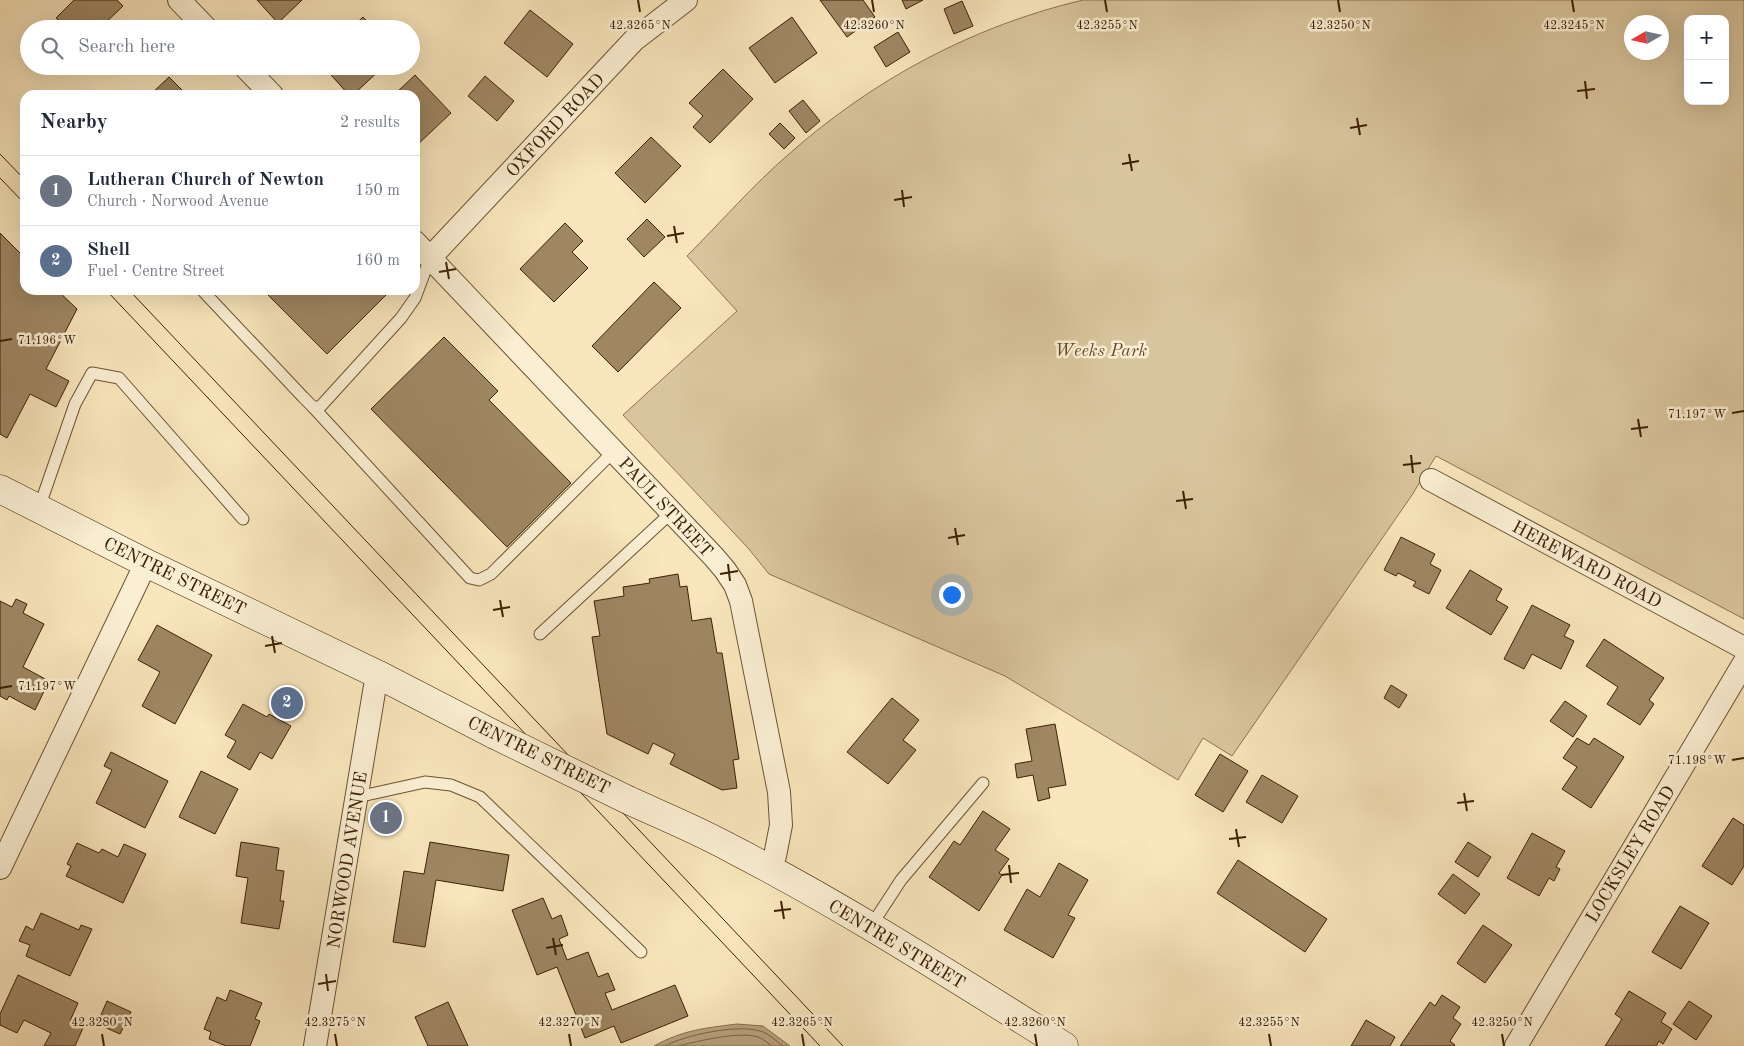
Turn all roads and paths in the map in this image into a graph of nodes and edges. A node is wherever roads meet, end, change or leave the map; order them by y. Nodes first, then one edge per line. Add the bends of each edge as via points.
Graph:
1 (179, 0) edge
2 (686, 0) edge
3 (198, 20) edge
4 (253, 75) edge
5 (267, 90) edge
6 (423, 250) edge
7 (420, 268) edge
8 (207, 295) edge
9 (416, 295) edge
10 (314, 407) junction
11 (614, 451) junction
12 (1431, 480) dead end
13 (0, 489) edge
14 (39, 508) junction
15 (672, 512) junction
16 (242, 519) dead end
17 (146, 563) junction
18 (540, 634) dead end
19 (1744, 648) edge
20 (1744, 663) edge
21 (377, 674) junction
22 (983, 783) dead end
23 (357, 797) junction
24 (0, 868) edge
25 (768, 868) junction
26 (871, 926) junction
27 (641, 952) dead end
28 (315, 1046) edge
29 (1064, 1046) edge
30 (1516, 1046) edge

1 - 3 street
2 - 6 street, OXFORD ROAD via 634,40
4 - 5 street
6 - 7 lane
6 - 11 street, PAUL STREET
8 - 10 lane
9 - 10 lane via 401,318 320,407
10 - 11 lane via 470,578 479,580 491,574
11 - 15 street, PAUL STREET
12 - 19 street, HEREWARD ROAD
13 - 14 main road, CENTRE STREET
14 - 16 lane via 75,404 92,373 119,378
14 - 17 main road, CENTRE STREET
15 - 18 lane
15 - 25 street, PAUL STREET via 725,570 741,601 779,792 781,826 775,856
17 - 21 main road, CENTRE STREET
17 - 24 street
20 - 30 street, LOCKSLEY ROAD
21 - 23 street, NORWOOD AVENUE
21 - 25 main road, CENTRE STREET, bridge
22 - 26 lane via 901,880
23 - 27 lane via 425,782 451,785 480,797
23 - 28 street, NORWOOD AVENUE
25 - 26 main road, CENTRE STREET
26 - 29 main road, CENTRE STREET

